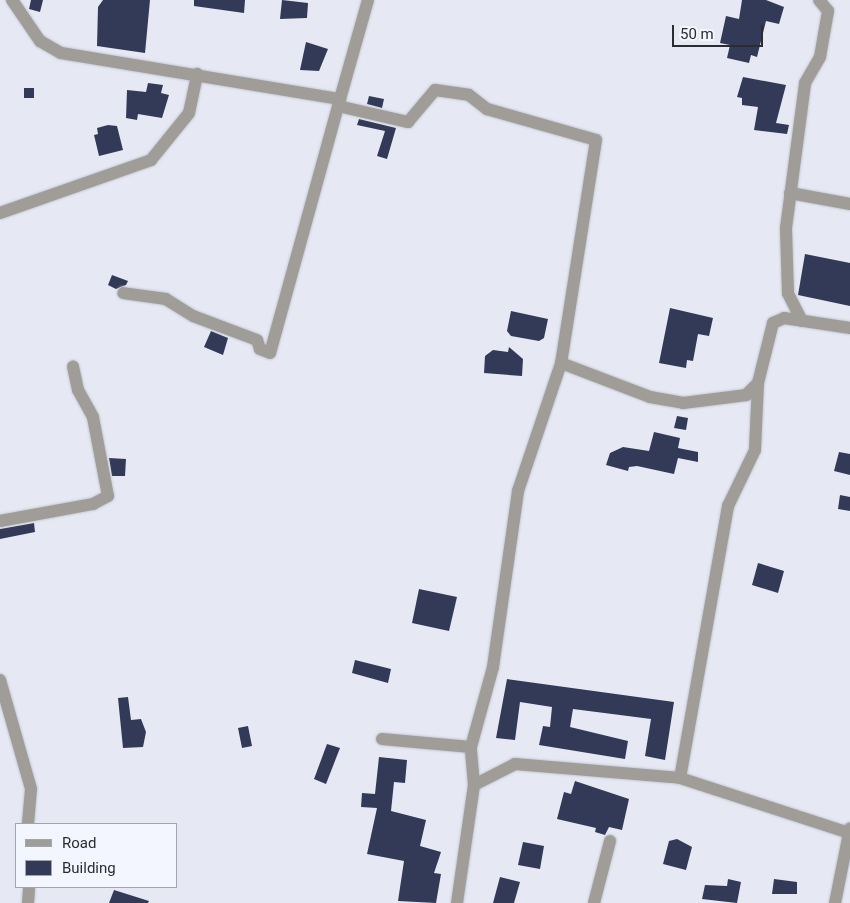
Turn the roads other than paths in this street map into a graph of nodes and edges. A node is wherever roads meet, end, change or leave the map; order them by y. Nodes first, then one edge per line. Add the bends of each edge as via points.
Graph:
1 (12, 0) edge
2 (368, 0) edge
3 (819, 0) edge
4 (830, 5) edge
5 (197, 74) junction
6 (339, 103) junction
7 (790, 193) junction
8 (850, 204) edge
9 (0, 213) edge
10 (123, 293) dead end
11 (802, 321) junction
12 (850, 328) edge
13 (561, 363) junction
14 (73, 367) dead end
15 (758, 383) junction
16 (0, 521) edge
17 (0, 680) edge
18 (382, 739) dead end
19 (471, 747) junction
20 (680, 778) junction
21 (474, 786) junction
22 (28, 823) edge
23 (850, 831) edge
24 (610, 841) dead end
25 (29, 888) edge
26 (28, 903) edge
27 (457, 903) edge
28 (594, 903) edge
29 (835, 903) edge

1 - 5 street via 40,41 60,53
2 - 6 street
3 - 4 street
4 - 7 street via 820,57 805,83
5 - 6 street
5 - 9 street via 189,112 150,160
6 - 10 street via 270,353 260,349 256,340 193,316 166,299
6 - 13 street via 408,122 435,90 469,95 487,109 596,140
7 - 8 street
7 - 11 street via 788,293
11 - 12 street
11 - 15 street via 784,318 773,323
13 - 15 street via 650,398 682,403 746,395
13 - 19 street via 518,491 493,667
14 - 16 street via 78,390 93,417 108,496 93,504
15 - 20 street via 755,450 728,506
17 - 22 street via 31,789
18 - 19 street
19 - 21 street
20 - 21 street via 515,764
20 - 23 street
21 - 27 street
23 - 29 street
24 - 28 street
25 - 26 street

